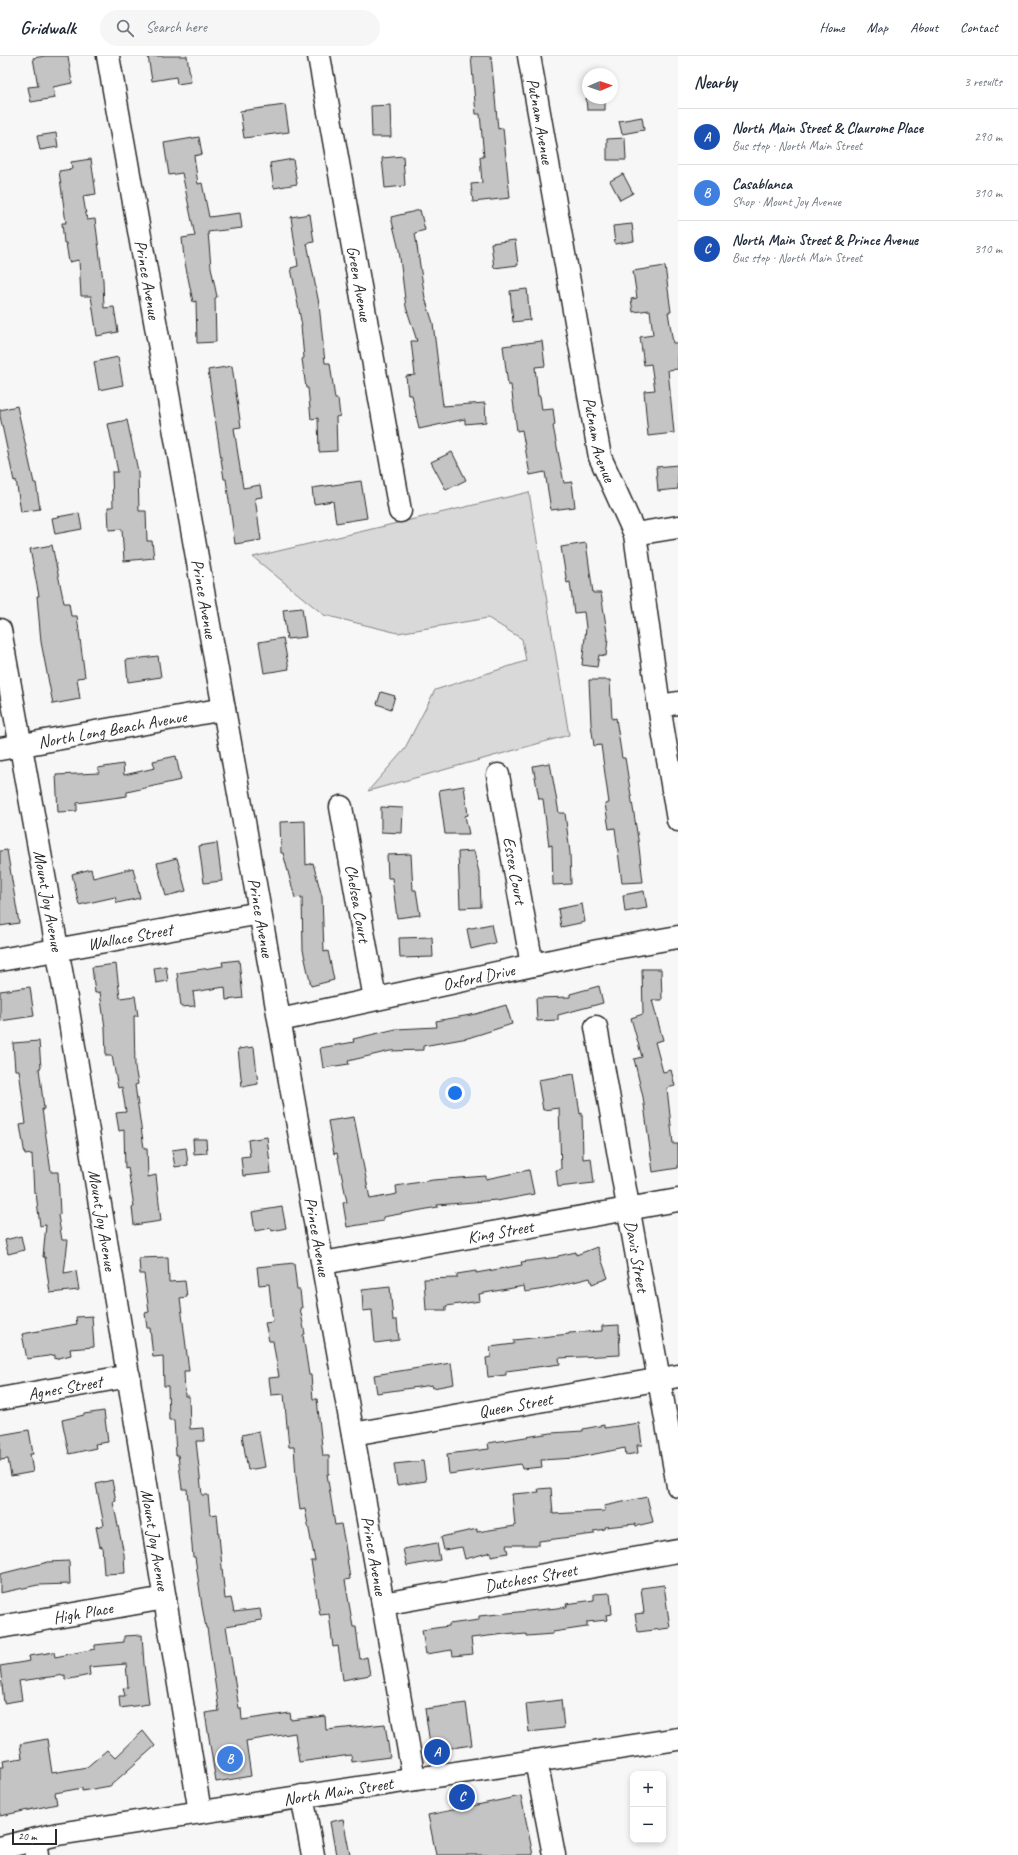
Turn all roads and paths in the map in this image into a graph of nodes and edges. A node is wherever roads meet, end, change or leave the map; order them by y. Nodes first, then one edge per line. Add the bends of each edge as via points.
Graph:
1 (108, 56) edge
2 (319, 56) edge
3 (529, 56) edge
4 (400, 511) dead end
5 (678, 527) edge
6 (635, 534) junction
7 (0, 630) edge
8 (668, 704) edge
9 (224, 709) junction
10 (10, 748) edge
11 (498, 775) dead end
12 (341, 807) dead end
13 (678, 820) edge
14 (260, 913) junction
15 (678, 937) edge
16 (56, 950) junction
17 (0, 960) edge
18 (532, 965) junction
19 (375, 999) junction
20 (280, 1020) junction
21 (596, 1027) dead end
22 (678, 1200) edge
23 (629, 1209) junction
24 (323, 1263) junction
25 (129, 1376) junction
26 (668, 1378) edge
27 (0, 1399) edge
28 (353, 1434) junction
29 (678, 1486) edge
30 (678, 1551) edge
31 (165, 1598) junction
32 (383, 1604) junction
33 (0, 1627) edge
34 (678, 1739) edge
35 (536, 1761) junction
36 (414, 1779) junction
37 (302, 1796) junction
38 (200, 1812) junction
39 (0, 1848) edge
40 (36, 1848) edge
41 (313, 1855) edge
42 (554, 1855) edge

1 - 9 street, Prince Avenue
2 - 4 street, Green Avenue
3 - 6 street, Putnam Avenue via 600,456
5 - 6 street
6 - 8 street, Putnam Avenue
7 - 10 street, Mount Joy Avenue
8 - 13 street, Putnam Avenue
9 - 10 street, North Long Beach Avenue
9 - 14 street, Prince Avenue
10 - 16 street, Mount Joy Avenue
11 - 18 street, Essex Court
12 - 19 street, Chelsea Court
14 - 16 street, Wallace Street
14 - 20 street, Prince Avenue
15 - 18 street, Oxford Drive
16 - 17 street, Wallace Street
16 - 25 street, Mount Joy Avenue
18 - 19 street, Oxford Drive
19 - 20 street, Oxford Drive
20 - 24 street, Prince Avenue
21 - 23 street, Davis Street
22 - 23 street, King Street
23 - 24 street, King Street
23 - 26 street, Davis Street
24 - 28 street, Prince Avenue
25 - 27 street, Agnes Street
25 - 31 street, Mount Joy Avenue
26 - 28 street, Queen Street
26 - 29 street, Davis Street
28 - 32 street, Prince Avenue
30 - 32 street, Dutchess Street
31 - 33 street, High Place
31 - 38 street, Mount Joy Avenue
32 - 36 street, Prince Avenue
34 - 35 street, North Main Street
35 - 36 street, North Main Street
35 - 42 street
36 - 37 street, North Main Street
37 - 38 street, North Main Street
37 - 41 street
38 - 40 street, North Main Street via 58,1834
39 - 40 street, North Main Street

